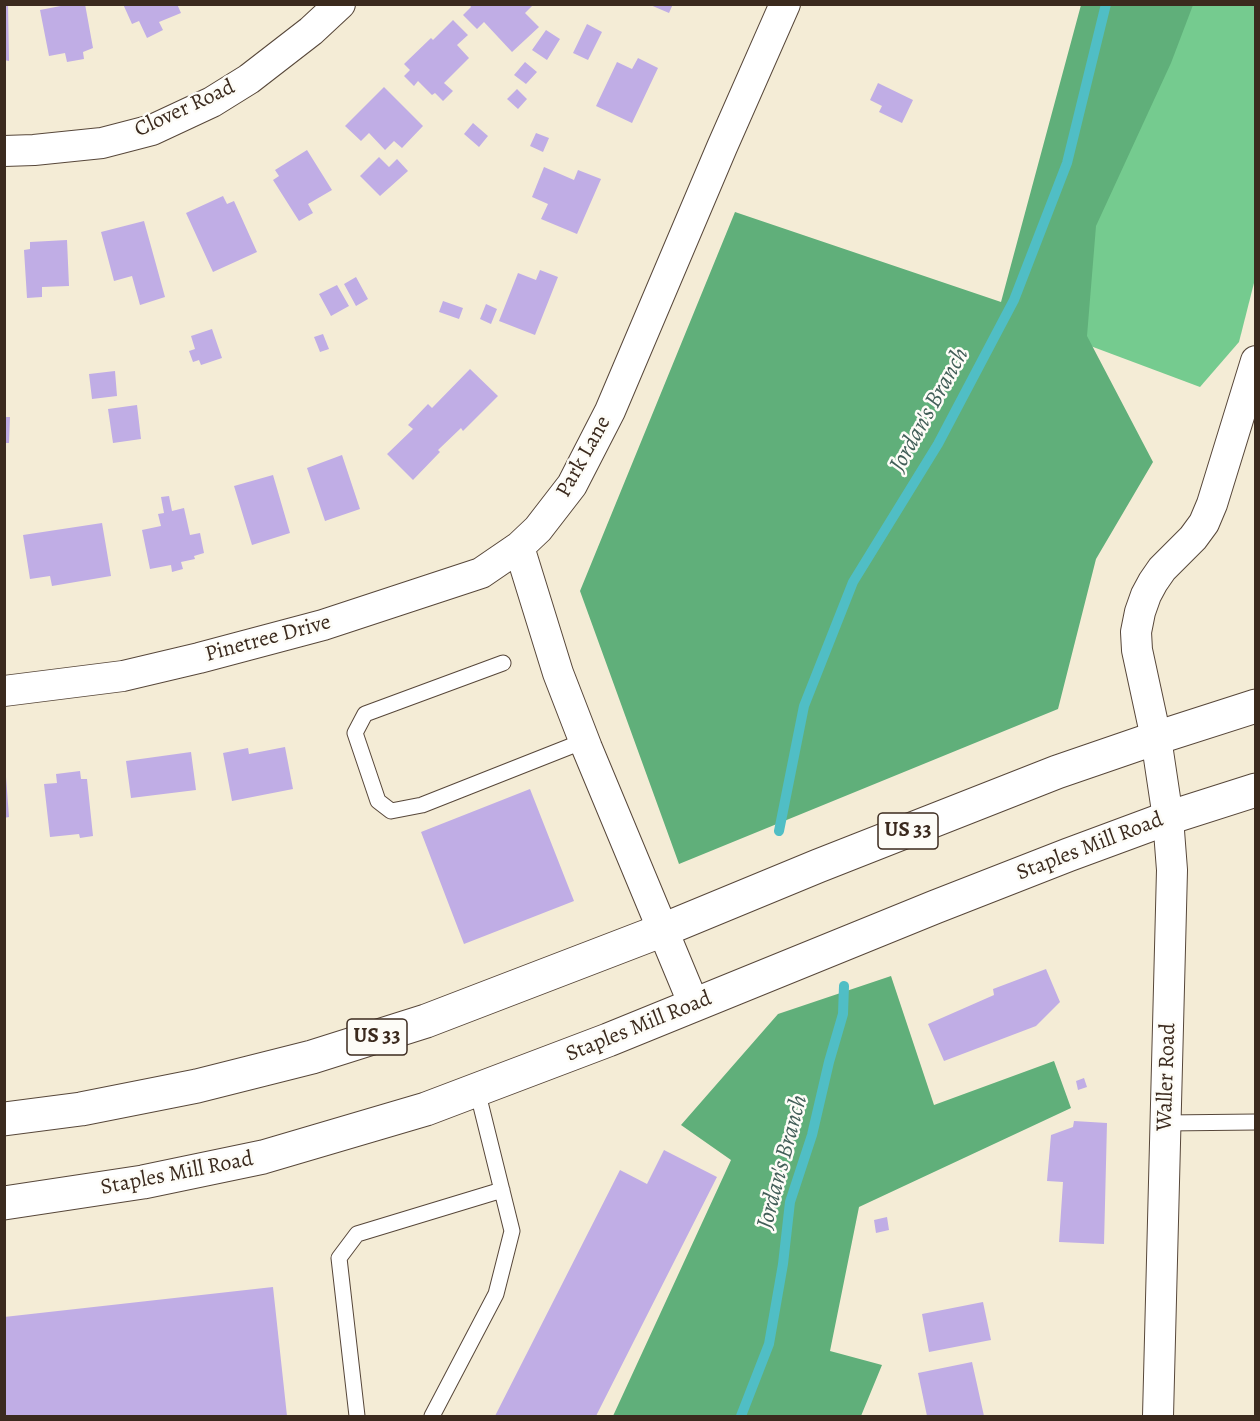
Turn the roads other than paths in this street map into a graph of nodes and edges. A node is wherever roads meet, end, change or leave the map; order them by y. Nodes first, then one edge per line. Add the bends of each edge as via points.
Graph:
1 (340, 4) edge
2 (785, 4) edge
3 (4, 151) edge
4 (1256, 361) edge
5 (519, 547) junction
6 (503, 663) dead end
7 (4, 691) edge
8 (1256, 706) edge
9 (1156, 738) junction
10 (584, 741) junction
11 (1256, 790) edge
12 (1168, 818) junction
13 (663, 930) junction
14 (694, 1005) junction
15 (477, 1090) junction
16 (4, 1119) edge
17 (1256, 1122) edge
18 (1166, 1123) junction
19 (502, 1190) junction
20 (4, 1203) edge
21 (357, 1416) edge
22 (432, 1416) edge
23 (1158, 1416) edge

1 - 3 street, Clover Road via 249,79 212,102 152,130 102,143
2 - 5 street, Park Lane via 610,411 572,485
4 - 9 street, Waller Road via 1204,523 1162,569 1140,612 1137,650
5 - 7 street, Pinetree Drive via 481,573 311,628 123,676
5 - 10 street via 558,673
6 - 10 lane via 366,714 356,733 378,801 390,811 422,805
8 - 9 main road, US 33
9 - 12 street, Waller Road
9 - 13 main road, US 33 via 1057,772
10 - 13 street
11 - 12 main road, Staples Mill Road
12 - 14 main road, Staples Mill Road
12 - 18 street, Waller Road via 1172,870
13 - 14 street
13 - 16 main road, US 33 via 426,1021 312,1057 197,1086 81,1109
14 - 15 main road, Staples Mill Road
15 - 19 lane
15 - 20 main road, Staples Mill Road via 417,1112 263,1156 143,1182
17 - 18 lane
18 - 23 street, Waller Road
19 - 21 lane via 357,1234 339,1258
19 - 22 lane via 512,1231 495,1294

